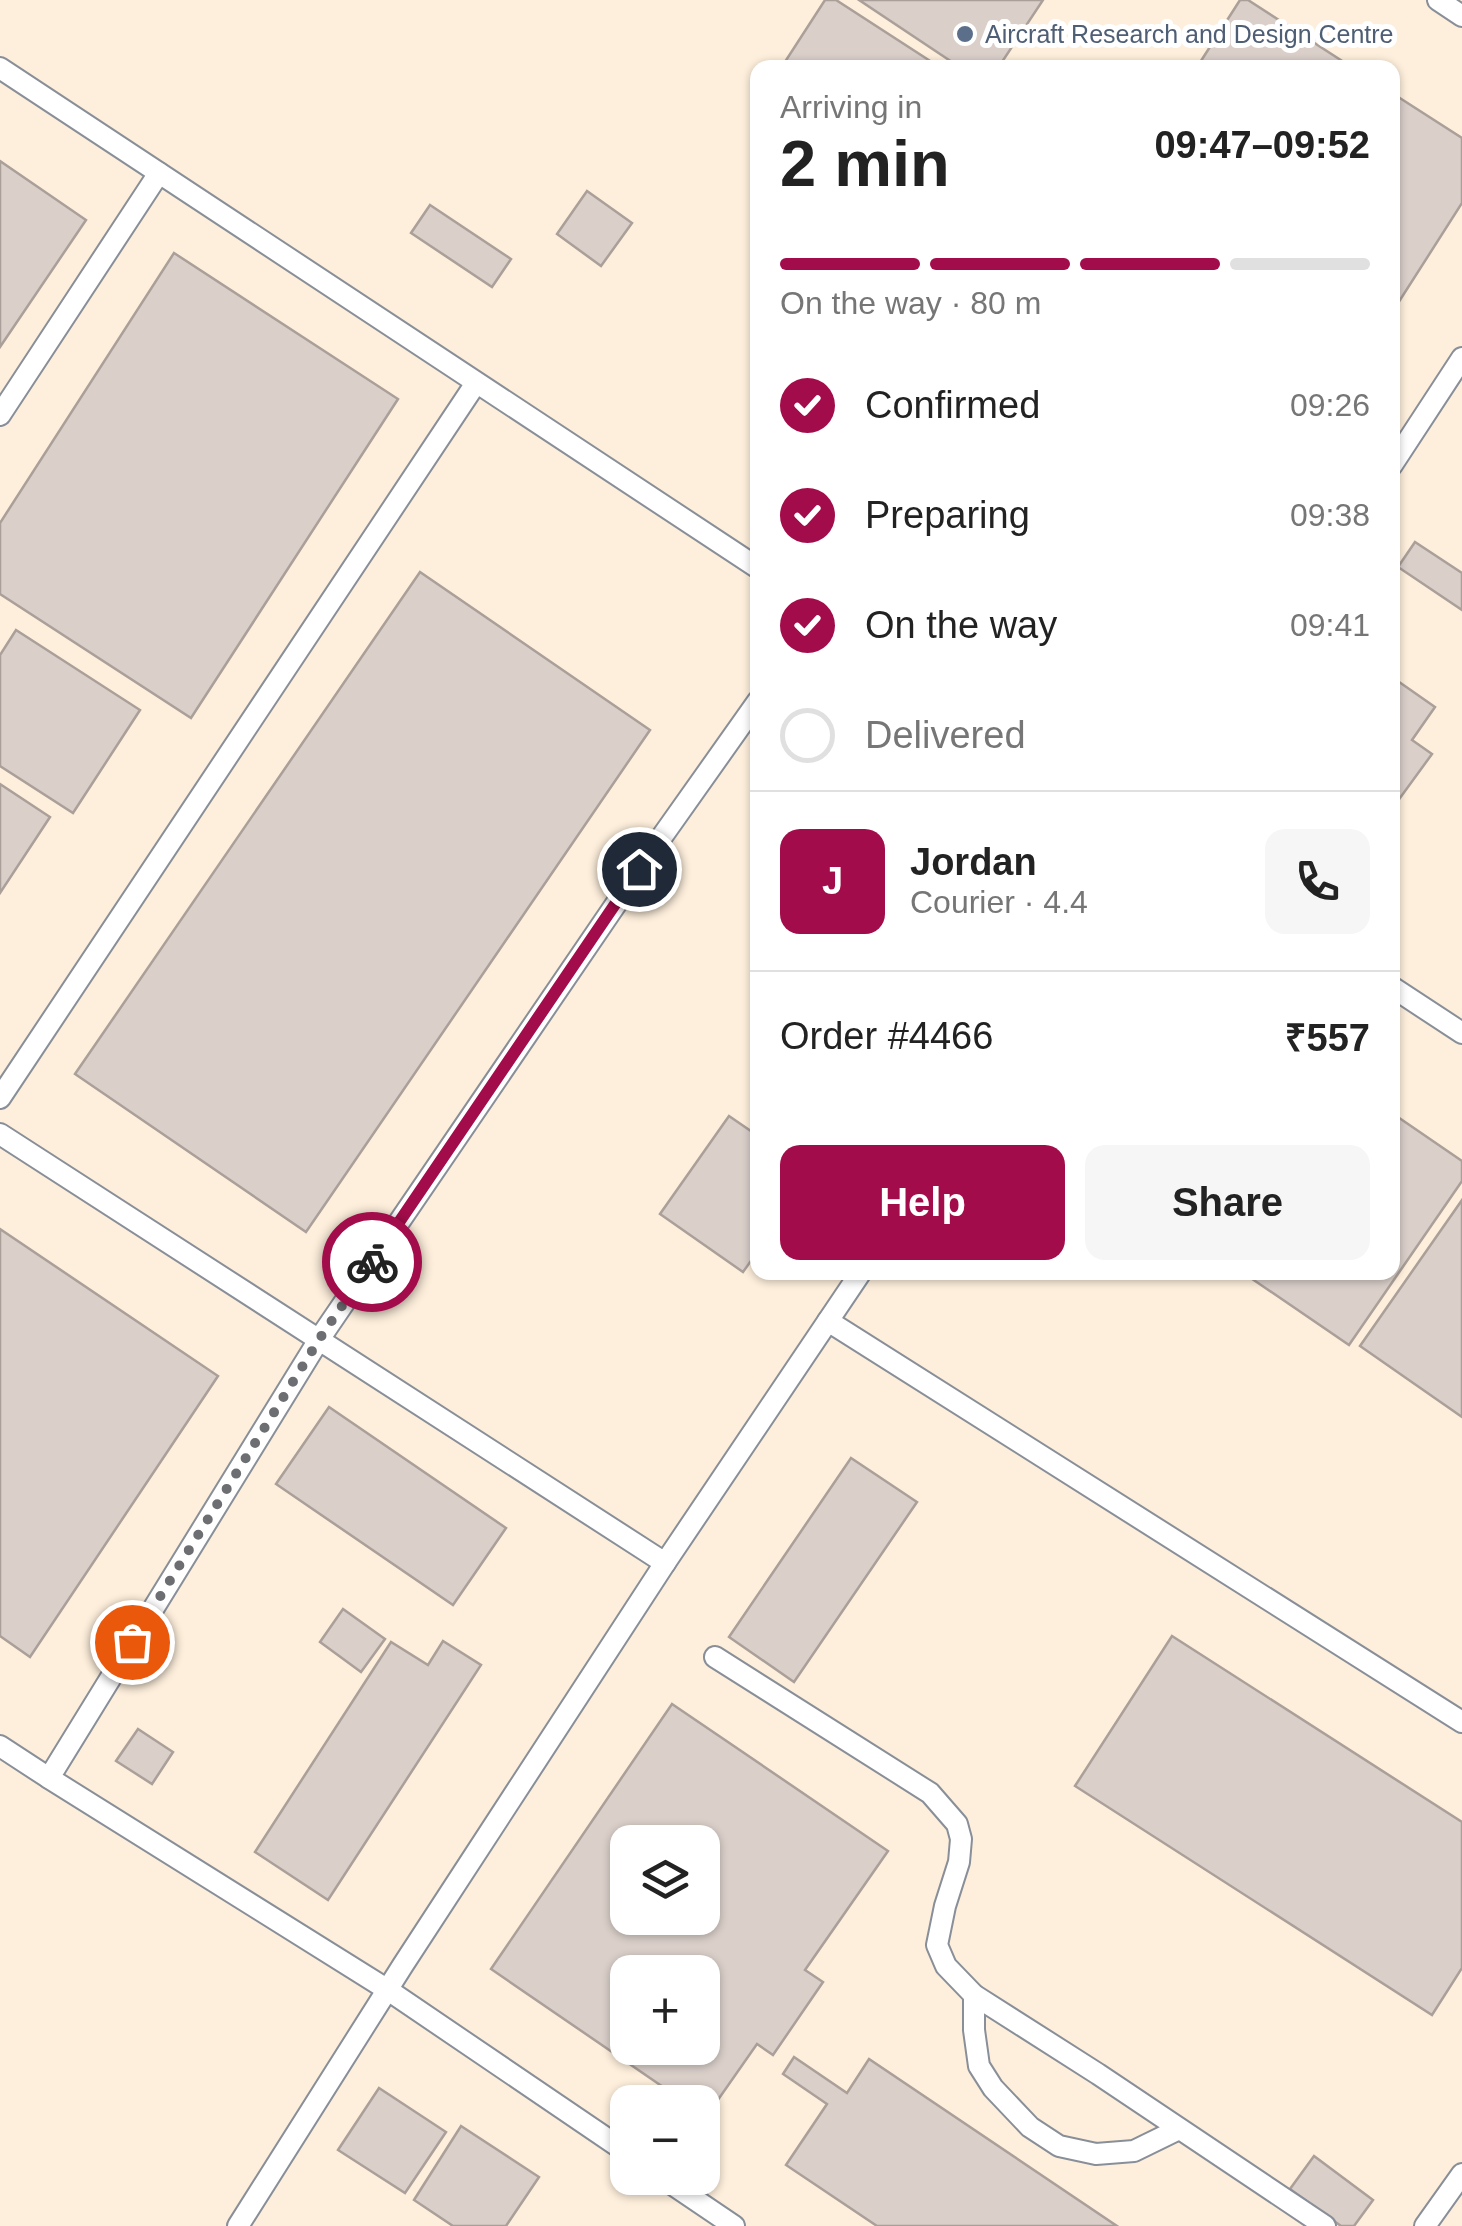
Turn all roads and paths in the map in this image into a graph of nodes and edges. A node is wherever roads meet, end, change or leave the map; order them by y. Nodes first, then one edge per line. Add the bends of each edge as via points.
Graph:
1 (1438, 0) edge
2 (1462, 16) edge
3 (0, 68) edge
4 (159, 172) junction
5 (1462, 358) edge
6 (476, 383) junction
7 (0, 415) edge
8 (1400, 453) edge
9 (750, 563) edge
10 (750, 712) edge
11 (1400, 992) edge
12 (1462, 1033) edge
13 (0, 1098) edge
14 (0, 1134) edge
15 (856, 1280) edge
16 (828, 1322) junction
17 (320, 1338) junction
18 (666, 1562) junction
19 (715, 1657) dead end
20 (1462, 1722) edge
21 (0, 1746) edge
22 (49, 1778) junction
23 (388, 1990) junction
24 (974, 1996) junction
25 (1179, 2129) junction
26 (610, 2141) edge
27 (1462, 2174) edge
28 (688, 2195) edge
29 (238, 2226) edge
30 (734, 2226) edge
31 (1325, 2226) edge
32 (1424, 2226) edge

1 - 2 lane
3 - 4 lane
4 - 6 lane
4 - 7 lane
5 - 8 lane
6 - 9 lane
6 - 13 lane
10 - 17 lane
11 - 12 lane
14 - 17 lane
15 - 16 lane
16 - 18 lane
16 - 20 lane
17 - 18 lane
17 - 22 lane
18 - 23 lane
19 - 24 lane via 930,1793 956,1824 959,1862 937,1945 946,1966
21 - 22 lane
22 - 23 lane
23 - 26 lane
23 - 29 lane
24 - 25 lane
24 - 25 lane via 979,2066 1030,2127 1059,2146 1096,2154 1134,2151
25 - 31 lane
27 - 32 lane
28 - 30 lane

